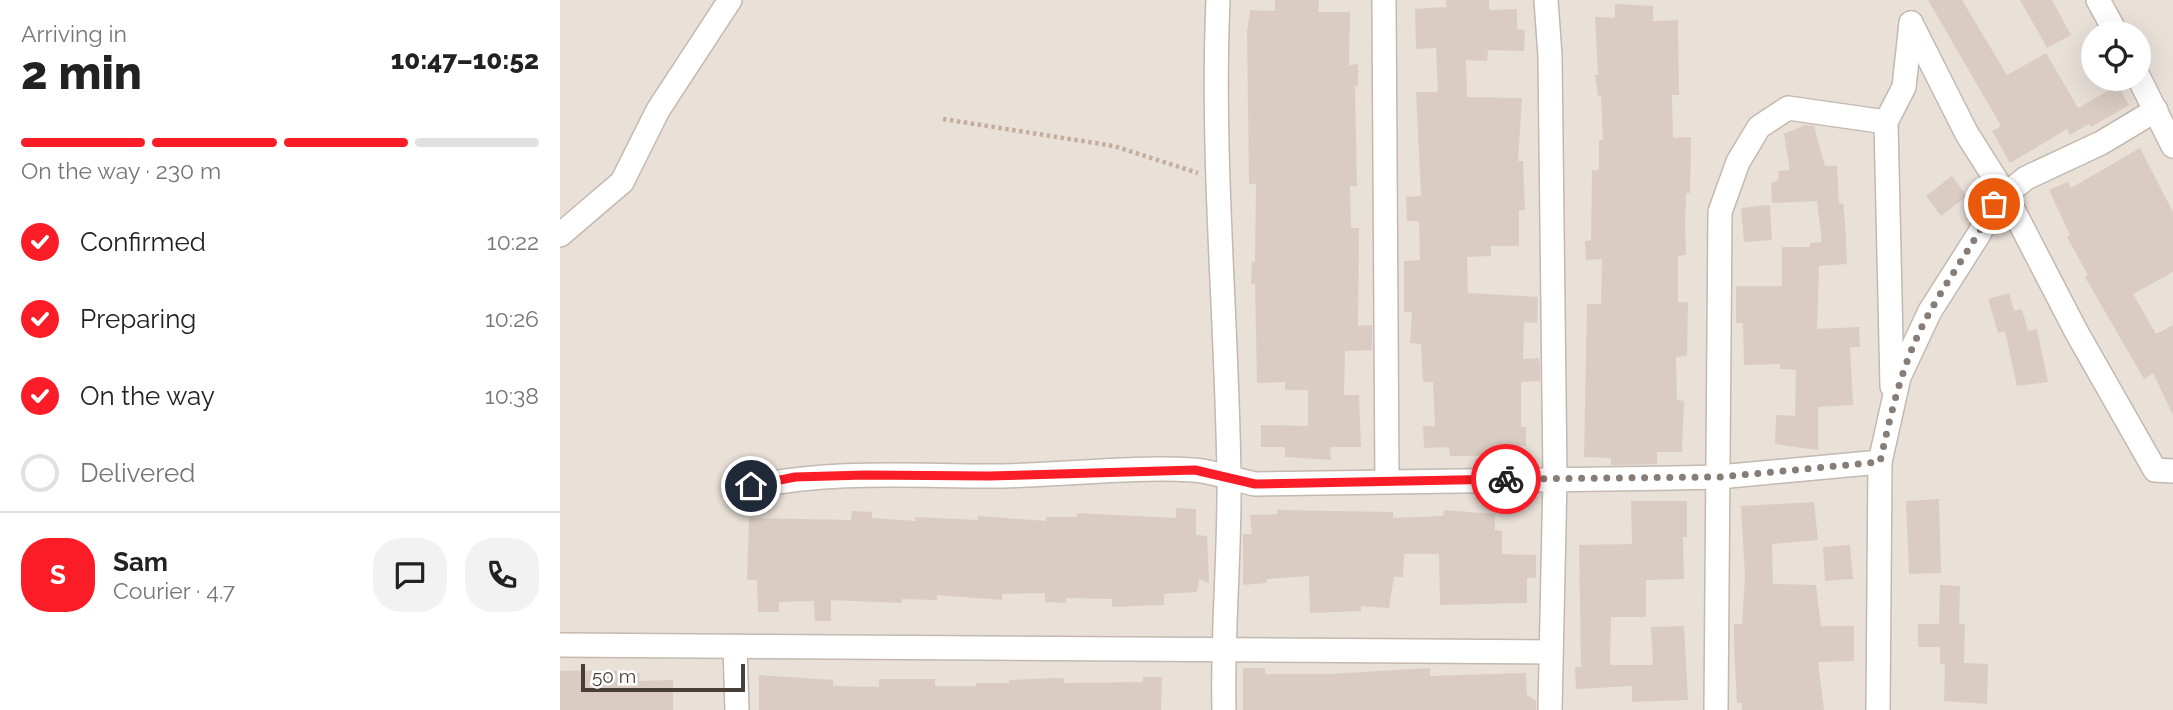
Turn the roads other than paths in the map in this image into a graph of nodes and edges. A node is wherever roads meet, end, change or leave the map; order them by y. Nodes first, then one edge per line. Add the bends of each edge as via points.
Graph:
1 (730, 0) edge
2 (1218, 0) edge
3 (1384, 0) edge
4 (1546, 0) edge
5 (2098, 0) edge
6 (2109, 21) edge
7 (2146, 91) edge
8 (2156, 110) junction
9 (1886, 122) junction
10 (2173, 146) edge
11 (2005, 194) junction
12 (560, 235) edge
13 (1893, 405) junction
14 (1880, 462) junction
15 (2173, 471) edge
16 (1719, 477) junction
17 (1555, 478) junction
18 (1229, 479) junction
19 (1387, 481) junction
20 (751, 486) dead end
21 (560, 645) edge
22 (735, 647) junction
23 (1222, 649) junction
24 (1549, 652) junction
25 (737, 710) edge
26 (1224, 710) edge
27 (1550, 710) edge
28 (1716, 710) edge
29 (1878, 710) edge

1 - 12 street via 658,110 622,182
2 - 18 street
3 - 19 street
4 - 17 street
5 - 6 street
7 - 8 street
8 - 10 street
8 - 11 street via 2101,143 2026,178
9 - 11 street via 1904,87 1910,23 1967,134
9 - 13 street
9 - 16 street via 1788,108 1759,127 1738,162 1720,212
11 - 13 street via 1994,204 1930,311 1899,377
11 - 15 street via 2155,470
13 - 14 street
14 - 16 street
14 - 29 street
16 - 17 street
16 - 28 street
17 - 19 street
17 - 24 street
18 - 19 street via 1255,484
18 - 20 street via 1195,470 989,476 910,473 795,477
18 - 23 street
21 - 22 street
22 - 23 street
22 - 25 street
23 - 24 street
23 - 26 street
24 - 27 street

